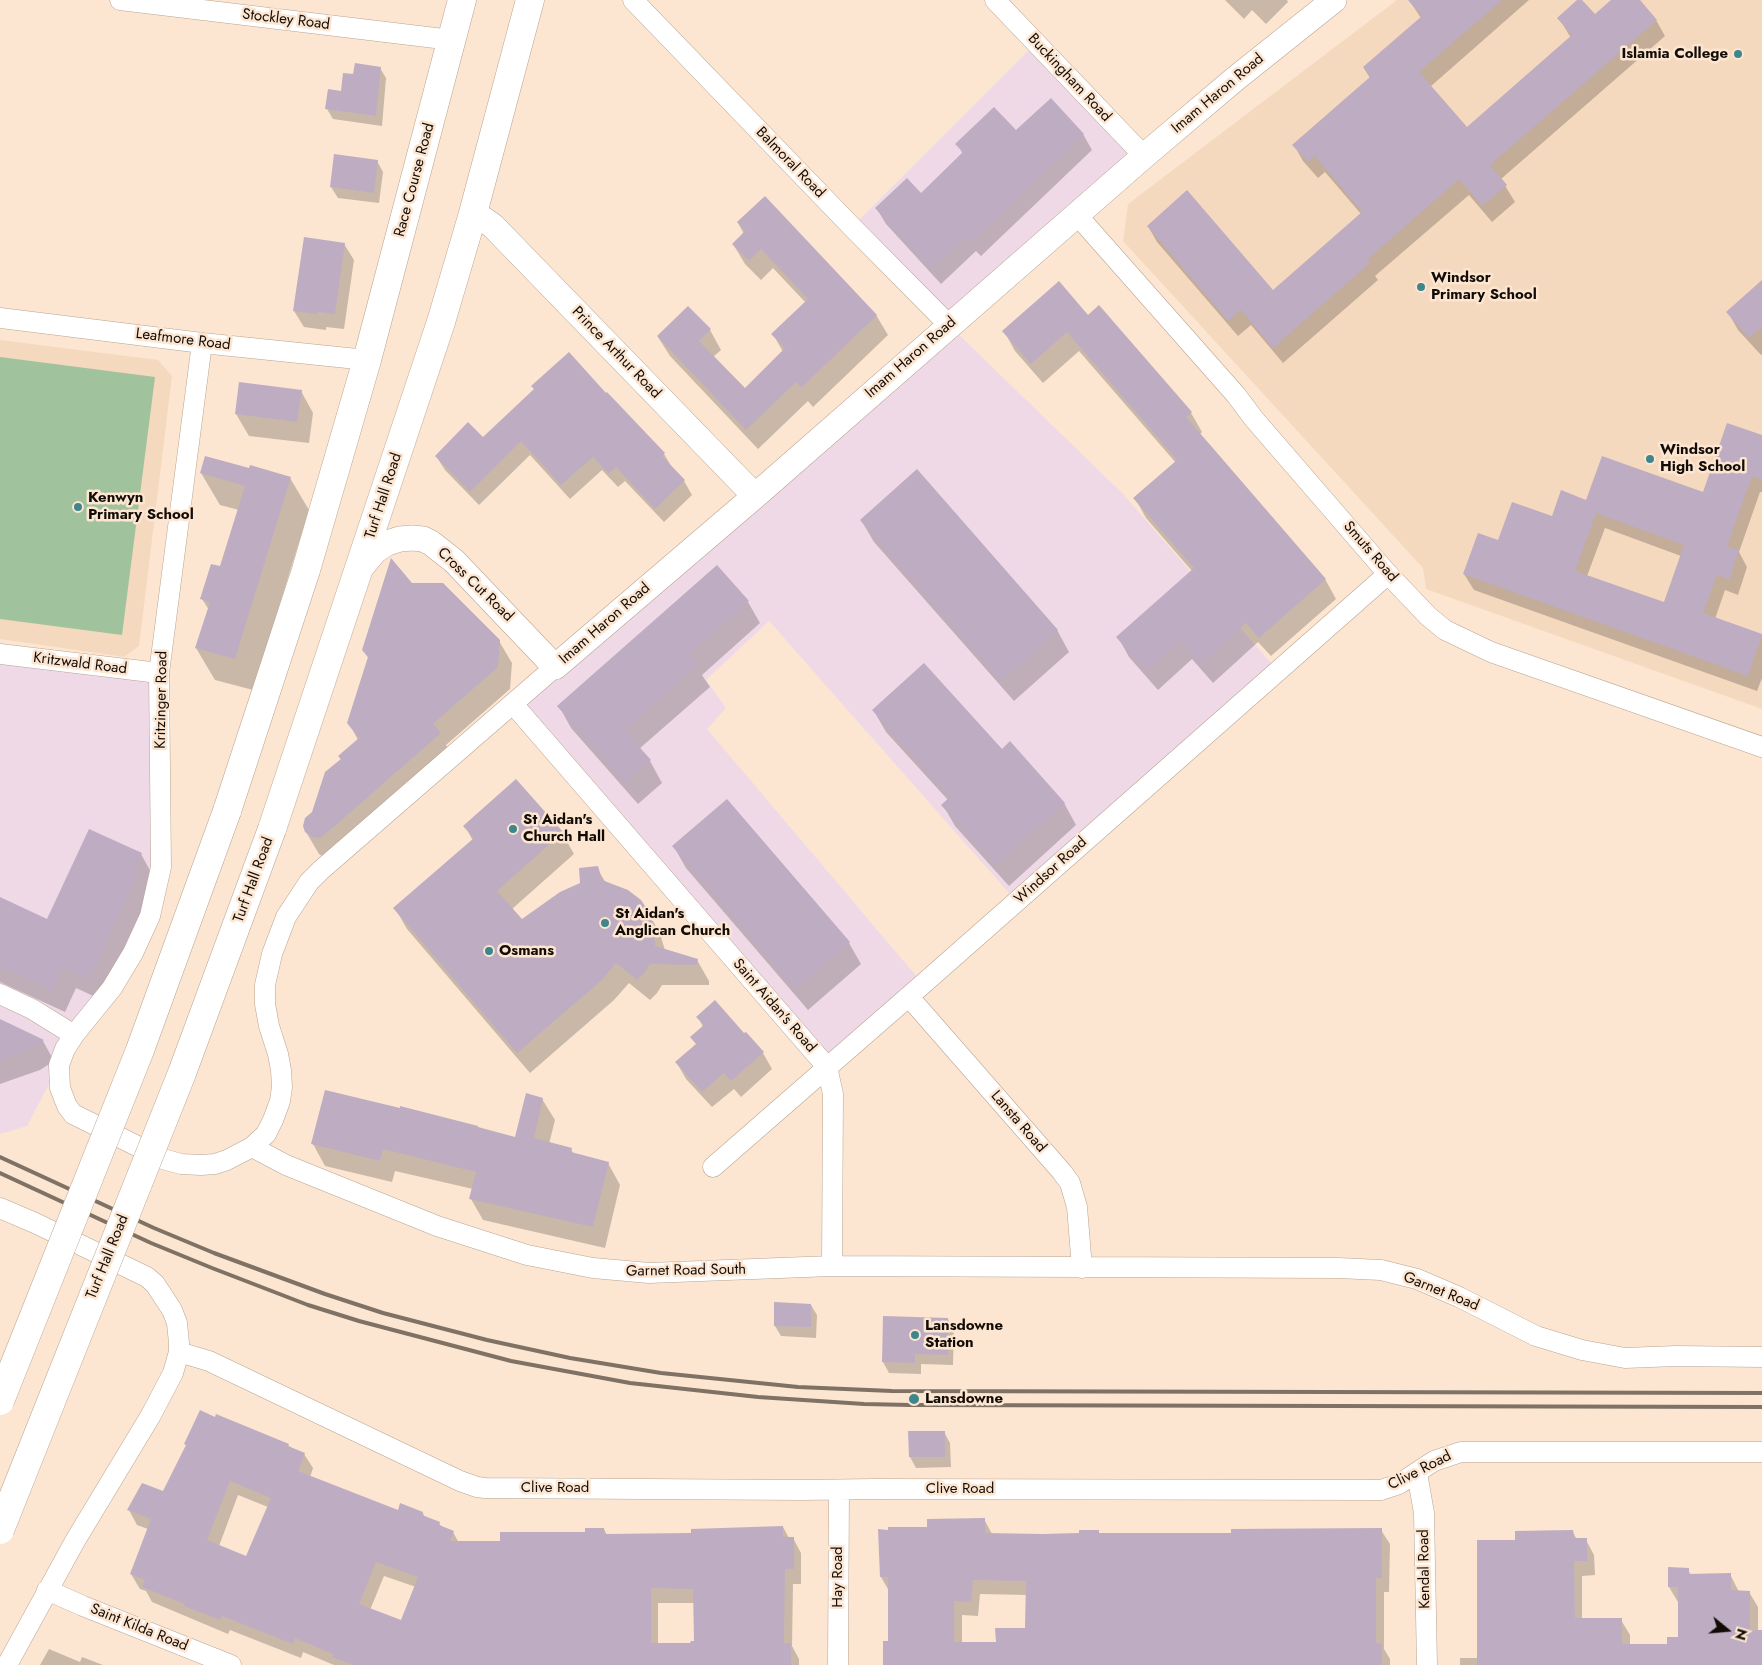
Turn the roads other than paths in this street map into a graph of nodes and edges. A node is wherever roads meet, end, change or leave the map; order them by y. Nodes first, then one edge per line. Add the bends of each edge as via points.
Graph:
1 (120, 0) edge
2 (462, 0) edge
3 (530, 0) edge
4 (633, 0) edge
5 (995, 0) edge
6 (1334, 0) edge
7 (452, 40) junction
8 (1144, 156) junction
9 (1077, 215) junction
10 (472, 217) junction
11 (0, 318) edge
12 (949, 325) junction
13 (202, 343) junction
14 (367, 360) junction
15 (755, 496) junction
16 (360, 569) junction
17 (1388, 574) junction
18 (0, 654) edge
19 (555, 667) junction
20 (159, 673) junction
21 (513, 704) junction
22 (1762, 747) edge
23 (0, 994) edge
24 (909, 997) junction
25 (74, 1035) junction
26 (827, 1067) junction
27 (252, 1147) junction
28 (713, 1167) dead end
29 (0, 1208) edge
30 (832, 1266) junction
31 (1082, 1268) junction
32 (179, 1352) junction
33 (1762, 1357) edge
34 (0, 1401) edge
35 (1762, 1452) edge
36 (1417, 1473) junction
37 (839, 1490) junction
38 (0, 1530) edge
39 (47, 1590) junction
40 (7, 1665) edge
41 (231, 1665) edge
42 (838, 1665) edge
43 (1427, 1665) edge

1 - 7 street, Stockley Road
2 - 7 main road, Race Course Road
3 - 10 main road
4 - 12 street, Balmoral Road
5 - 8 street, Buckingham Road
6 - 8 street, Imam Haron Road
7 - 14 main road, Race Course Road
8 - 9 street, Imam Haron Road
9 - 12 street, Imam Haron Road
9 - 17 street, Smuts Road
10 - 15 street, Prince Arthur Road via 493,226
10 - 16 main road, Turf Hall Road
11 - 13 street, Leafmore Road
12 - 15 street, Imam Haron Road
13 - 14 street, Leafmore Road
13 - 20 street, Kritzinger Road
14 - 34 main road, bridge via 303,579 227,811 140,1050
15 - 19 street, Imam Haron Road
16 - 19 street, Cross Cut Road via 375,551 387,543 400,539 423,539 454,561
16 - 38 main road, Turf Hall Road, bridge via 272,829 182,1072
17 - 22 street, Smuts Road via 1428,616 1469,643
17 - 24 street, Windsor Road
18 - 20 street, Kritzwald Road
19 - 21 street, Imam Haron Road
20 - 25 street, Kritzinger Road via 161,867 150,916 112,988
21 - 26 street, Saint Aidan's Road
21 - 27 street, Imam Haron Road via 321,870 286,917 272,954 265,1004 281,1070 280,1101 266,1134
23 - 25 street
24 - 26 street, Windsor Road
24 - 31 street, Lansta Road via 1070,1183 1077,1206
25 - 27 street, Imam Haron Road via 59,1065 59,1079 67,1106 78,1117 163,1159 181,1164 215,1164
26 - 28 street, Windsor Road
26 - 30 street, Saint Aidan's Road via 833,1094
27 - 30 street, Garnet Road South via 286,1165 437,1226 527,1255 593,1268 649,1274
29 - 32 street via 147,1277 172,1310 179,1335
30 - 31 street, Garnet Road South
31 - 33 street, Garnet Road via 1381,1270 1417,1279 1536,1336 1582,1350 1625,1358
32 - 37 street, Clive Road via 209,1361 477,1487
32 - 39 street via 173,1373 151,1414
35 - 36 street, Clive Road via 1461,1452 1434,1461
36 - 37 street, Clive Road via 1381,1490
36 - 43 street, Kendal Road via 1424,1513
37 - 42 street, Hay Road
39 - 40 street
39 - 41 street, Saint Kilda Road

